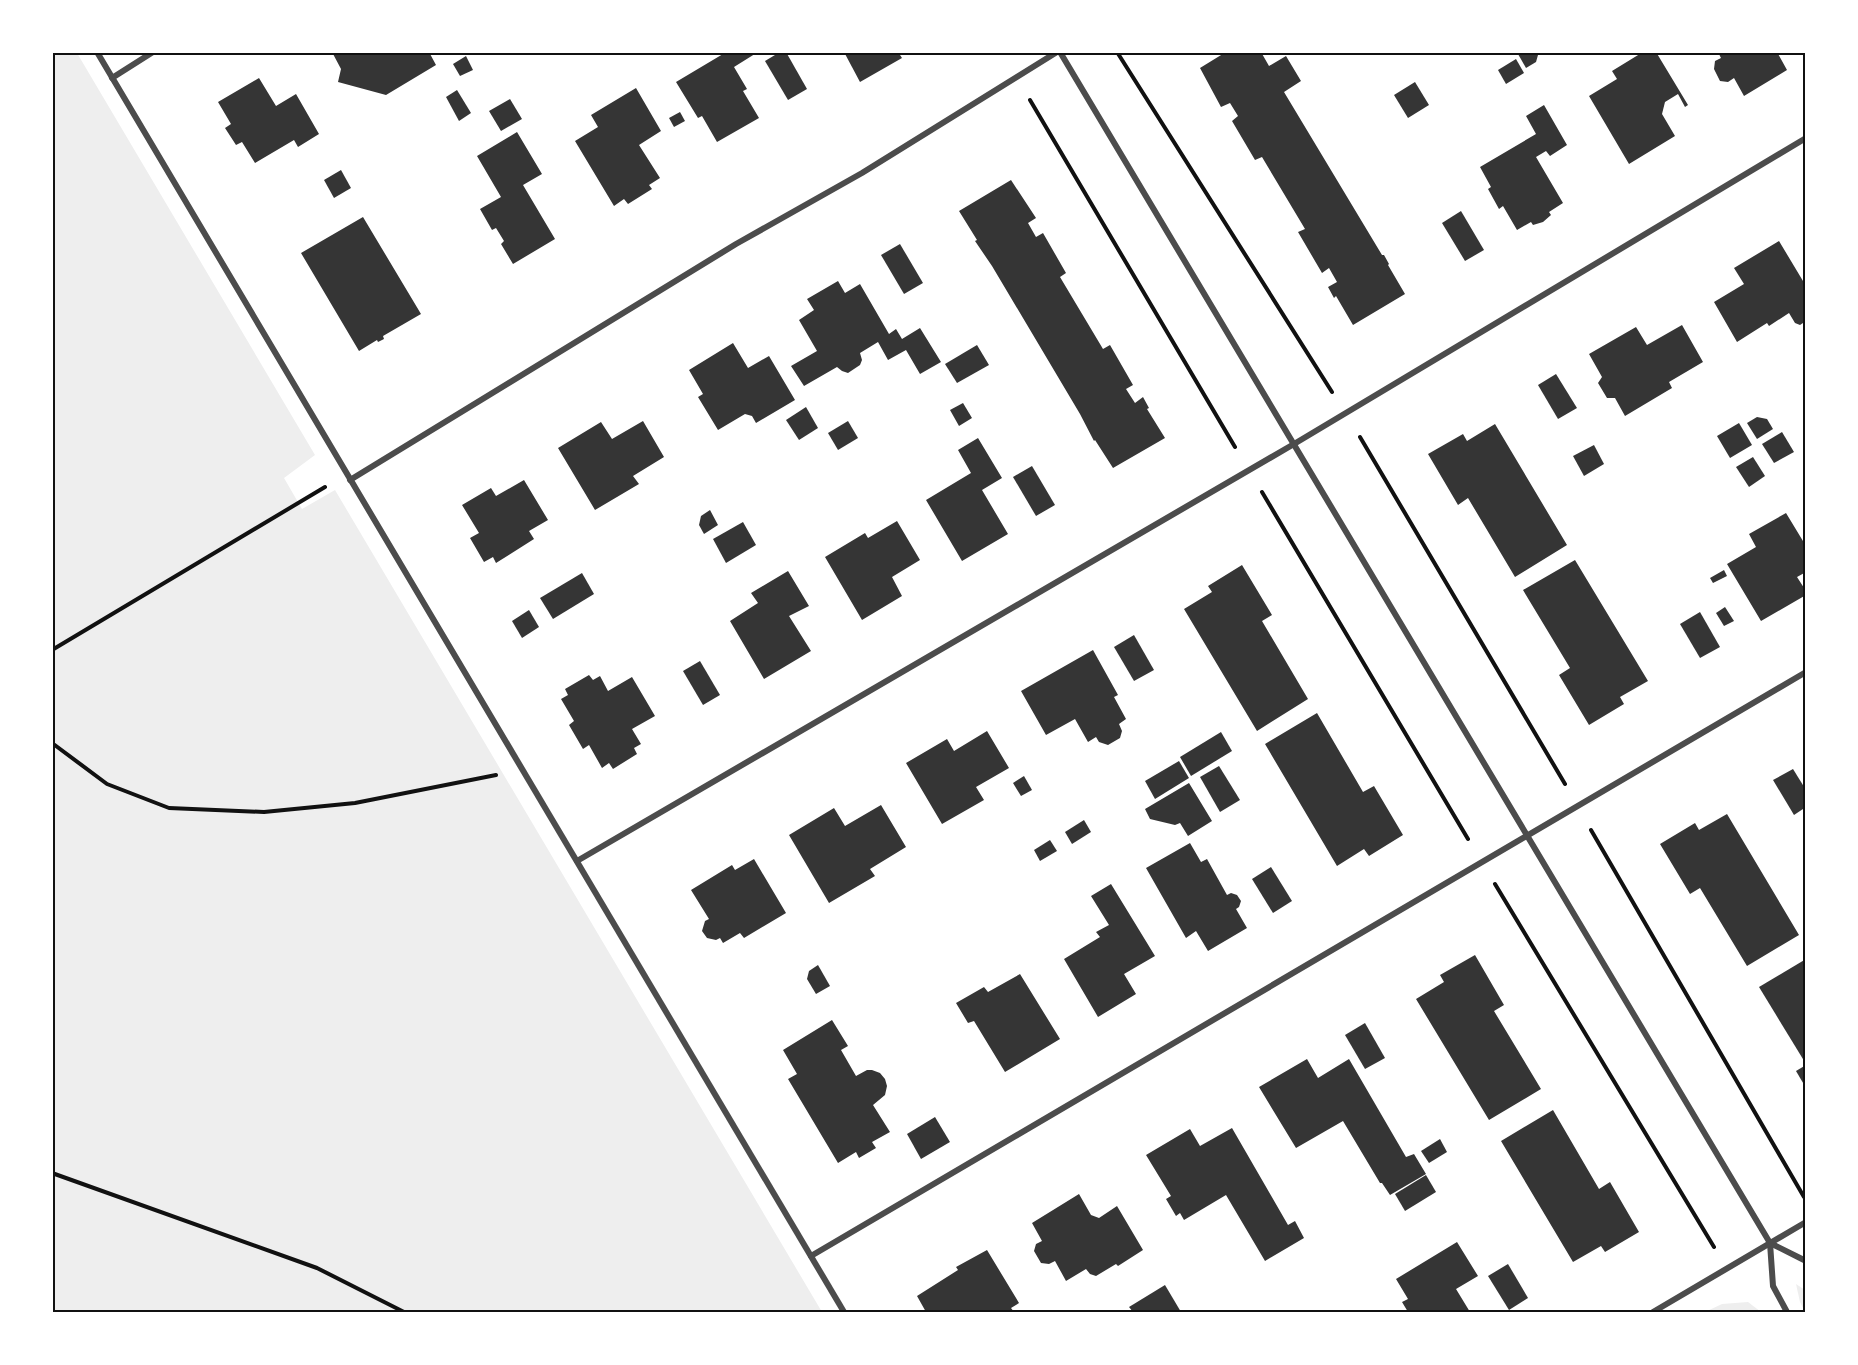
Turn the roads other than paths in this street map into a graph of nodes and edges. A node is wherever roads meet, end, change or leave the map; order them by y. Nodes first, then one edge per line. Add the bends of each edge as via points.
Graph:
1 (97, 52) edge
2 (153, 52) edge
3 (1059, 52) edge
4 (111, 78) junction
5 (1806, 138) edge
6 (1294, 444) junction
7 (349, 477) junction
8 (1806, 672) edge
9 (1529, 835) junction
10 (577, 861) junction
11 (1806, 1222) edge
12 (1770, 1243) junction
13 (811, 1256) junction
14 (1806, 1261) edge
15 (844, 1312) edge
16 (1653, 1312) edge
17 (1787, 1312) edge

1 - 4 street
2 - 4 street
3 - 6 street
3 - 7 street
4 - 7 street
5 - 6 street
6 - 9 street
6 - 10 street
7 - 10 street
8 - 9 street
9 - 12 street
9 - 13 street
10 - 13 street
11 - 12 street
12 - 14 street
12 - 16 street
12 - 17 street via 1773,1286
13 - 15 street

